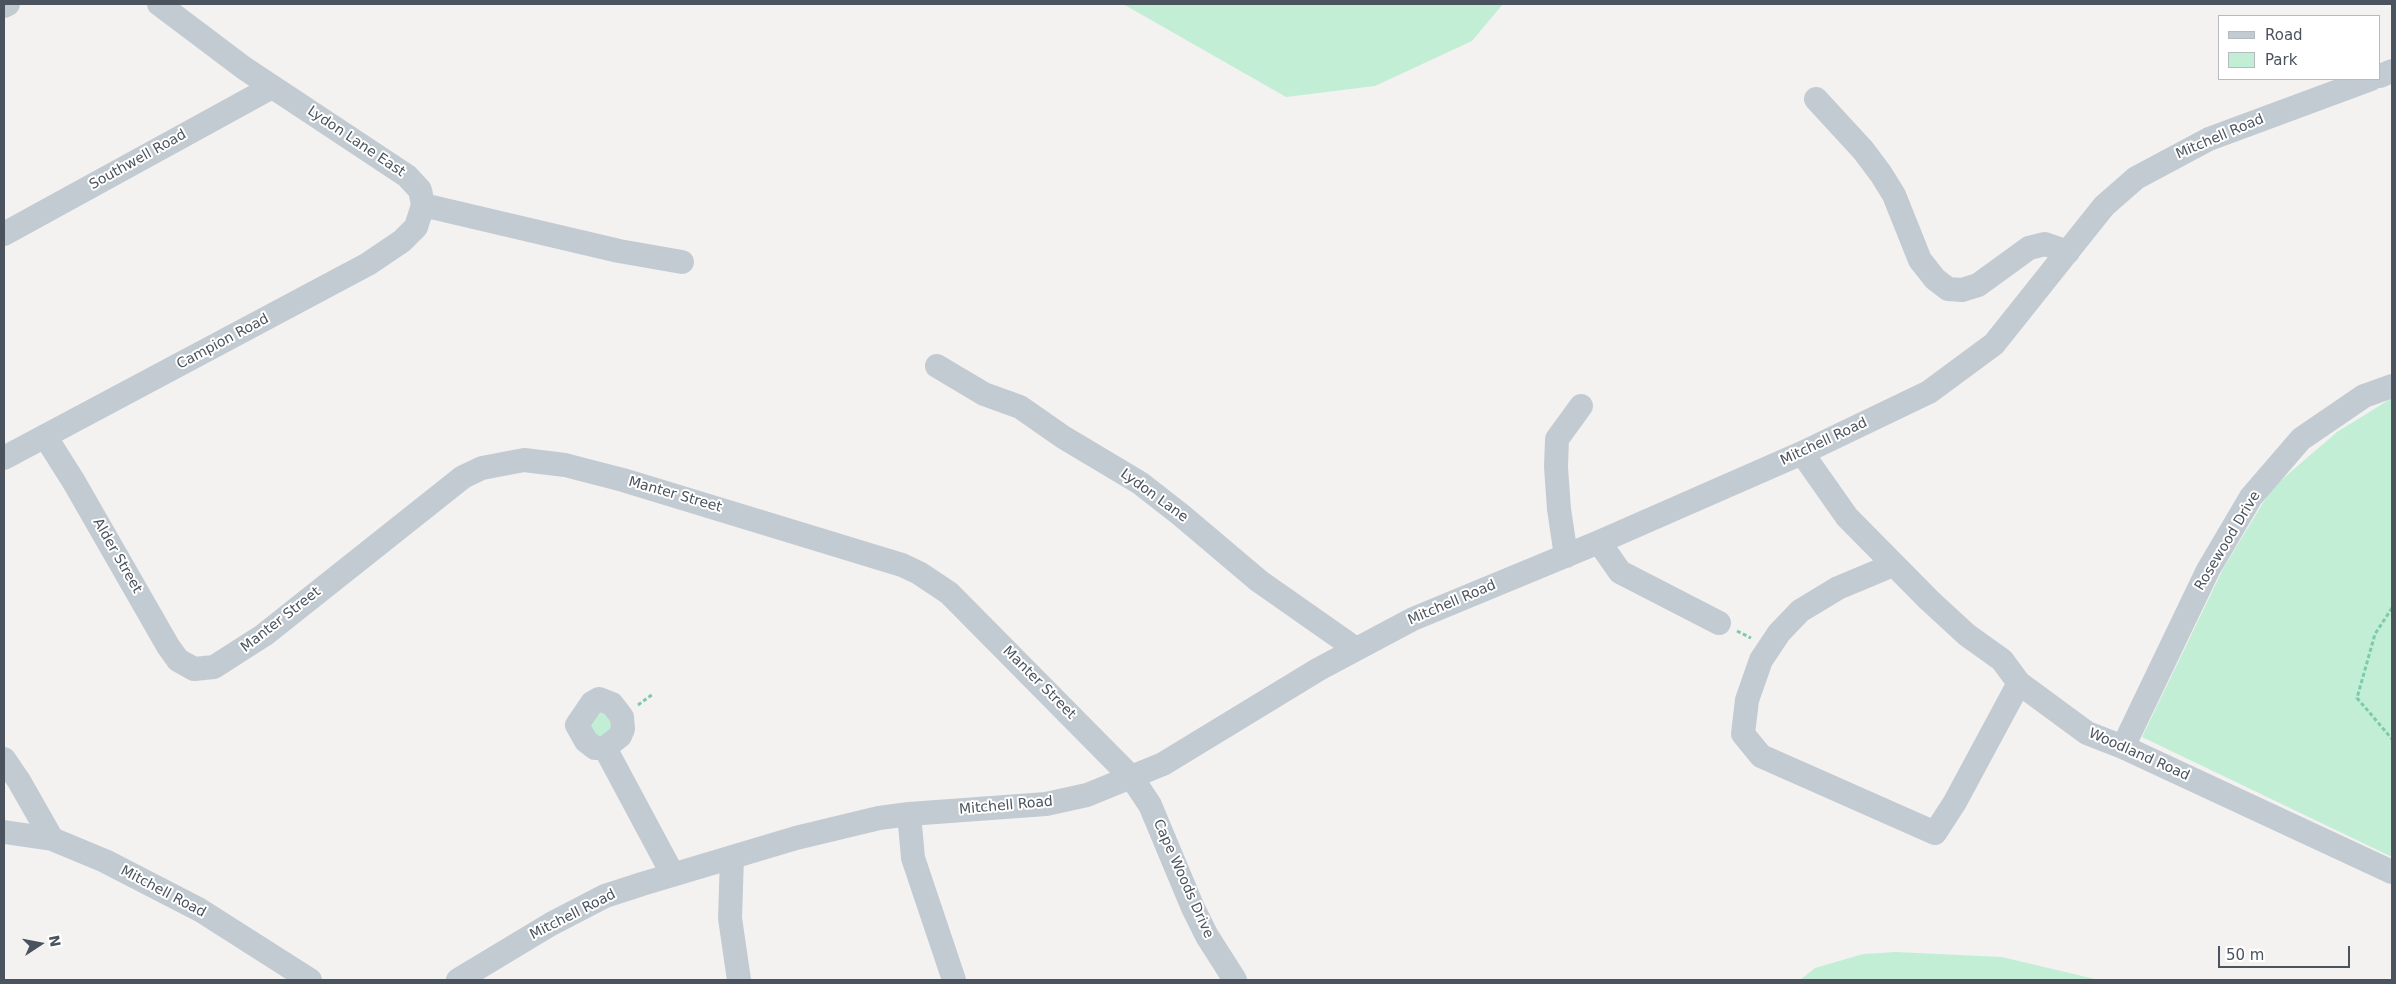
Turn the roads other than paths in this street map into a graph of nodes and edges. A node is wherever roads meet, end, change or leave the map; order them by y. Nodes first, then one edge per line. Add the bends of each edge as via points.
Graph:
1 (8, 4) edge
2 (159, 4) edge
3 (4, 6) edge
4 (2368, 80) edge
5 (272, 87) junction
6 (1816, 99) dead end
7 (423, 205) junction
8 (4, 234) edge
9 (2068, 252) junction
10 (682, 262) dead end
11 (937, 366) dead end
12 (2392, 386) edge
13 (1582, 406) dead end
14 (45, 436) junction
15 (1802, 453) junction
16 (4, 458) edge
17 (1599, 542) junction
18 (1566, 556) junction
19 (1893, 565) junction
20 (1719, 623) road end
21 (1356, 649) junction
22 (194, 669) joint
23 (2019, 683) junction
24 (2123, 747) junction
25 (605, 748) dead end
26 (4, 759) edge
27 (1132, 778) junction
28 (909, 814) junction
29 (4, 832) edge
30 (52, 840) junction
31 (732, 857) junction
32 (2392, 872) edge
33 (673, 874) junction
34 (310, 980) edge
35 (458, 980) edge
36 (739, 980) edge
37 (954, 980) edge
38 (1235, 980) edge

1 - 3 street
2 - 5 street, Lydon Lane East
4 - 9 street, Mitchell Road via 2209,139 2136,178 2104,206
5 - 7 street, Lydon Lane East via 407,176 420,190
5 - 8 street, Southwell Road
6 - 9 street via 1881,174 1894,195 1920,260 1948,289 1962,290 1978,285 2028,248 2045,244
7 - 10 street via 620,251
7 - 14 street, Campion Road via 416,227 402,241 368,264
9 - 15 street, Mitchell Road via 1994,344 1979,357 1929,392
11 - 21 street, Lydon Lane via 984,394 1028,412 1140,483 1259,581
12 - 24 street, Rosewood Drive via 2364,396 2301,439 2251,497 2208,570
13 - 18 street via 1557,439 1559,509
14 - 16 street, Campion Road
14 - 22 street, Alder Street via 168,646 178,660
15 - 17 street, Mitchell Road
15 - 19 street, Woodland Road via 1847,517
17 - 18 street, Mitchell Road
17 - 20 street via 1620,572
18 - 21 street, Mitchell Road via 1419,616
19 - 23 street, Woodland Road via 1967,635 2002,660
19 - 23 street via 1838,588 1800,611 1779,633 1761,660 1747,700 1743,734 1761,756 1935,833
21 - 27 street, Mitchell Road via 1163,764
22 - 27 street, Manter Street via 214,667 264,635 463,477 482,468 524,460 565,465 623,480 884,558 919,573 949,593
23 - 24 street, Woodland Road via 2087,733
24 - 32 street, Woodland Road
25 - 33 street
26 - 30 street
27 - 28 street, Mitchell Road via 1046,804
27 - 38 street, Cape Woods Drive via 1150,805 1207,936
28 - 31 street, Mitchell Road via 796,838
28 - 37 street via 913,858
29 - 30 street, Mitchell Road
30 - 34 street, Mitchell Road via 104,861 200,910
31 - 33 street, Mitchell Road
31 - 36 street via 730,918
33 - 35 street, Mitchell Road via 605,896 533,934

